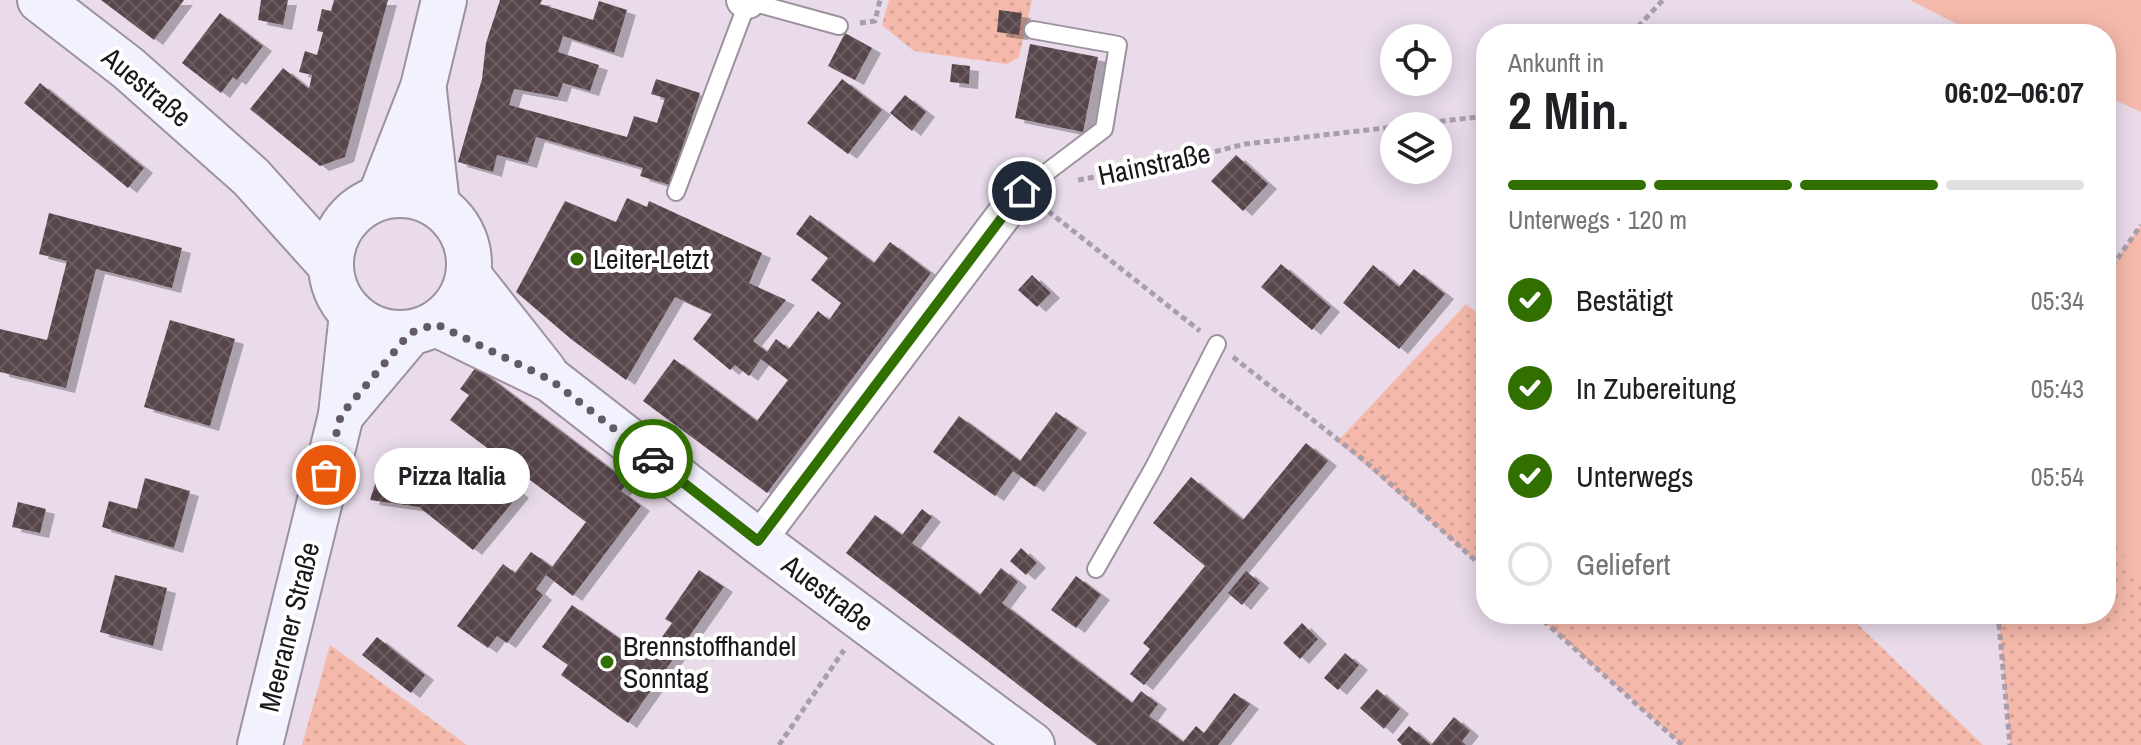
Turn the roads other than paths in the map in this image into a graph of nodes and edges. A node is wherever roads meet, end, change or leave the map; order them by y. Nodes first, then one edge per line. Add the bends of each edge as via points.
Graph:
1 (40, 0) edge
2 (444, 0) edge
3 (746, 0) edge
4 (839, 26) dead end
5 (1033, 30) dead end
6 (423, 87) junction
7 (251, 177) junction
8 (1022, 191) joint
9 (676, 192) dead end
10 (437, 204) junction
11 (365, 206) junction
12 (331, 266) junction
13 (469, 276) junction
14 (352, 314) junction
15 (423, 329) junction
16 (1217, 344) road end
17 (551, 380) junction
18 (341, 415) junction
19 (758, 541) junction
20 (1096, 569) dead end
21 (260, 745) edge
22 (1032, 745) edge

1 - 7 street, Auestraße via 128,68
2 - 6 street
3 - 4 lane
3 - 9 lane
5 - 8 lane via 1118,45 1104,129
6 - 10 street
6 - 11 street
7 - 11 street, Auestraße
7 - 12 street, Auestraße
8 - 19 street
10 - 11 street via 400,194
10 - 13 street via 465,239
11 - 12 street via 340,230
12 - 14 street via 337,293
13 - 15 street via 451,312
13 - 17 street, Auestraße
14 - 15 street via 389,333
14 - 18 street, Meeraner Straße
15 - 17 street, Auestraße
15 - 18 street, Meeraner Straße
16 - 20 lane
17 - 19 street, Auestraße
18 - 21 street, Meeraner Straße
19 - 22 street, Auestraße

